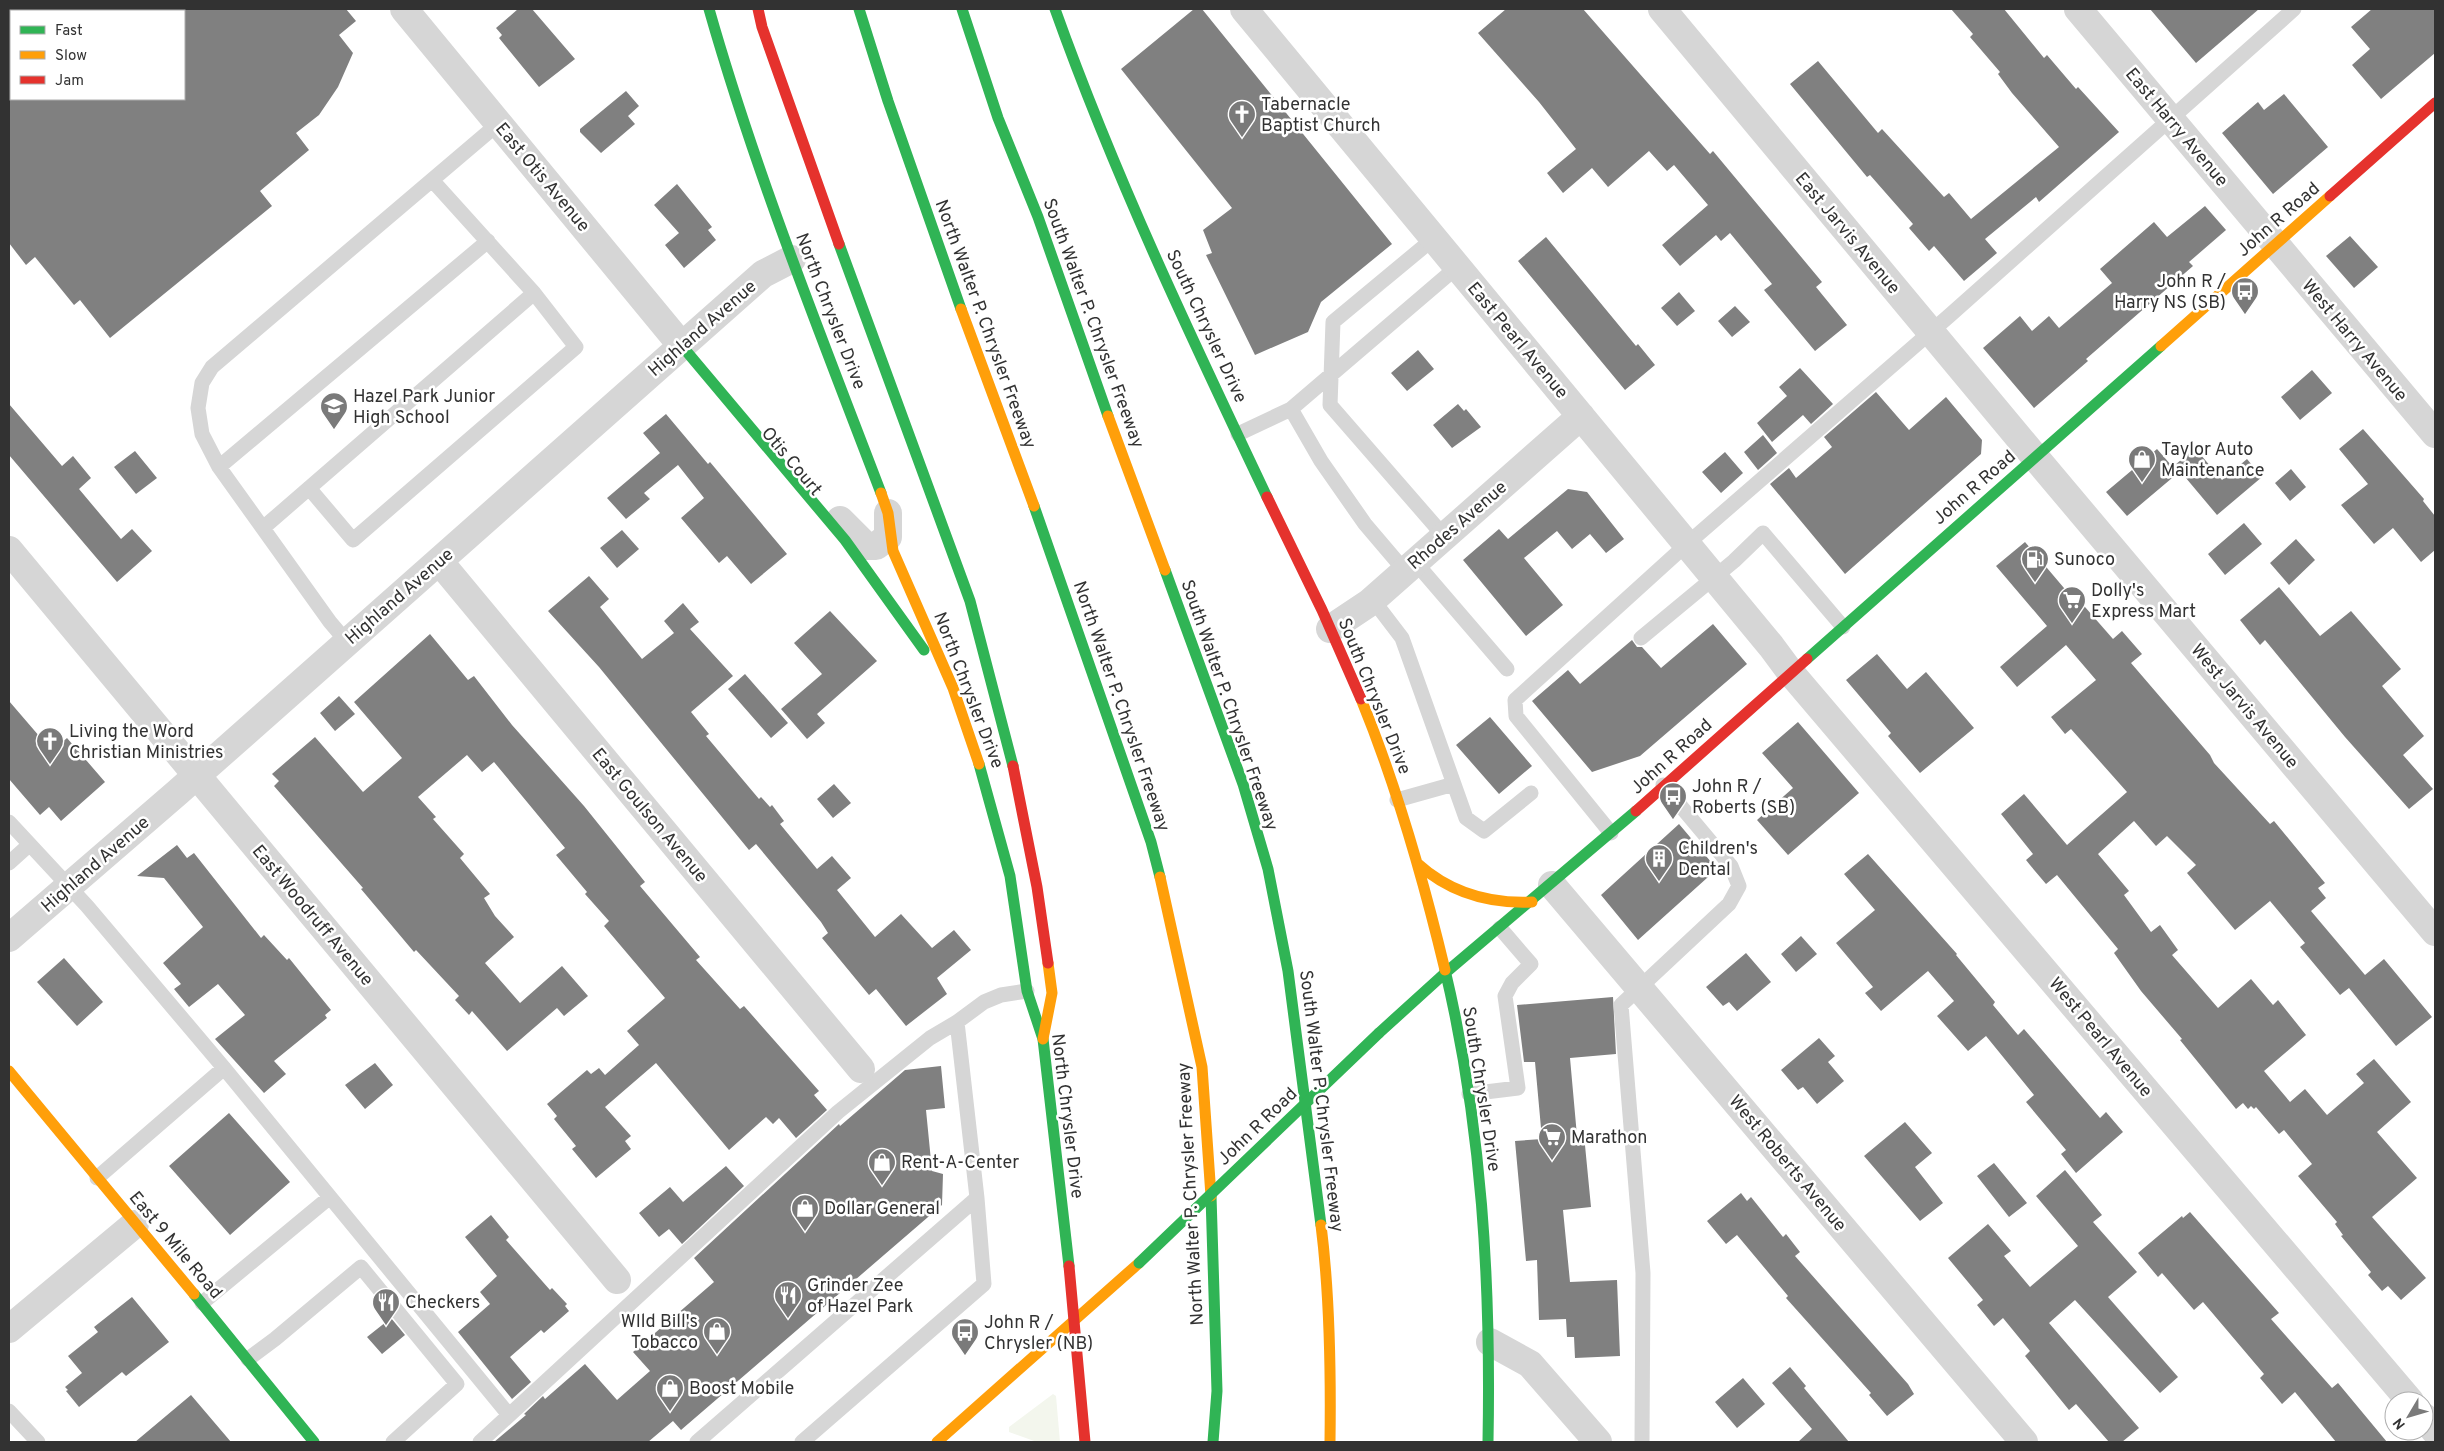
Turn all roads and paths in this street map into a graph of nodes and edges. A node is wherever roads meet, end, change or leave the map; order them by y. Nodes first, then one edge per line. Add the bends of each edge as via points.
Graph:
1 (404, 9) edge
2 (708, 9) edge
3 (758, 9) edge
4 (859, 9) edge
5 (962, 9) edge
6 (1055, 9) edge
7 (1244, 9) edge
8 (1662, 9) edge
9 (2078, 9) edge
10 (2294, 9) edge
11 (2435, 103) edge
12 (2170, 119) junction
13 (499, 124) junction
14 (432, 180) junction
15 (1433, 238) junction
16 (488, 242) junction
17 (2276, 245) junction
18 (792, 259) junction
19 (1457, 267) junction
20 (534, 294) junction
21 (1931, 332) junction
22 (682, 346) junction
23 (1331, 373) junction
24 (1291, 409) junction
25 (1581, 416) junction
26 (1238, 434) junction
27 (2435, 434) edge
28 (2035, 457) junction
29 (219, 467) junction
30 (309, 488) junction
31 (888, 513) junction
32 (263, 528) junction
33 (1444, 536) junction
34 (1687, 544) junction
35 (9, 550) edge
36 (893, 551) junction
37 (439, 561) junction
38 (1410, 567) junction
39 (1714, 578) junction
40 (1373, 600) junction
41 (893, 608) junction
42 (1843, 627) junction
43 (1330, 629) junction
44 (1641, 638) dead end
45 (347, 642) junction
46 (1507, 669) dead end
47 (1791, 672) junction
48 (960, 707) dead end
49 (196, 776) junction
50 (1454, 784) junction
51 (1663, 785) junction
52 (1531, 793) dead end
53 (1397, 800) junction
54 (9, 822) edge
55 (1611, 833) junction
56 (29, 845) junction
57 (9, 863) edge
58 (1417, 863) junction
59 (69, 888) junction
60 (1542, 893) junction
61 (1500, 928) junction
62 (2435, 932) edge
63 (9, 938) edge
64 (1444, 974) junction
65 (1639, 987) junction
66 (1027, 991) junction
67 (957, 1022) junction
68 (1044, 1039) junction
69 (224, 1068) junction
70 (861, 1069) dead end
71 (9, 1071) edge
72 (1469, 1094) junction
73 (97, 1178) junction
74 (330, 1197) junction
75 (977, 1198) junction
76 (135, 1224) junction
77 (617, 1280) dead end
78 (202, 1303) junction
79 (1073, 1320) junction
80 (9, 1329) edge
81 (1490, 1342) junction
82 (248, 1359) junction
83 (2402, 1391) edge
84 (9, 1411) edge
85 (509, 1415) junction
86 (1489, 1441) edge
87 (38, 1442) edge
88 (314, 1442) edge
89 (393, 1442) edge
90 (480, 1442) edge
91 (697, 1442) edge
92 (802, 1442) edge
93 (937, 1442) edge
94 (1085, 1442) edge
95 (1213, 1442) edge
96 (1330, 1442) edge
97 (1598, 1442) edge
98 (1642, 1442) edge
99 (2024, 1442) edge

1 - 13 street, East Otis Avenue
2 - 18 main road, North Chrysler Drive via 725,69
3 - 68 main road via 840,250 970,601 1016,772 1037,887 1052,993
4 - 95 main road, North Walter P. Chrysler Freeway via 888,101 1151,842 1172,924 1202,1066 1213,1225 1217,1391
5 - 96 main road, South Walter P. Chrysler Freeway via 998,118 1038,217 1125,464 1244,784 1268,869 1288,971 1325,1259 1331,1374
6 - 26 main road, South Chrysler Drive via 1136,215
7 - 15 street, East Pearl Avenue
8 - 21 street, East Jarvis Avenue
9 - 12 street, East Harry Avenue
10 - 12 lane
11 - 17 main road, John R Road
12 - 17 street, East Harry Avenue
12 - 21 lane
13 - 14 lane
13 - 22 street, East Otis Avenue
14 - 16 lane
14 - 29 lane via 212,367 202,384 198,408 202,434
15 - 19 street, East Pearl Avenue
15 - 23 lane via 1333,322
16 - 20 lane
16 - 29 lane
17 - 27 street, West Harry Avenue
17 - 28 main road, John R Road
18 - 22 street, Highland Avenue via 763,274
18 - 31 main road, North Chrysler Drive
19 - 23 lane
19 - 25 street, East Pearl Avenue
20 - 30 lane
20 - 30 lane via 576,347 353,540
21 - 28 street, East Jarvis Avenue
21 - 34 lane
22 - 31 street, Otis Court via 706,358 852,534 866,546 876,546 885,541 889,532
22 - 37 street, Highland Avenue
22 - 41 main road via 845,540
23 - 24 lane
23 - 33 lane via 1330,405
24 - 26 lane
24 - 38 lane via 1321,461 1365,524
25 - 33 street, Rhodes Avenue
25 - 34 street, East Pearl Avenue
26 - 43 main road, South Chrysler Drive
28 - 42 main road, John R Road
28 - 62 street, West Jarvis Avenue
29 - 32 lane
30 - 32 lane
31 - 36 main road, North Chrysler Drive
32 - 45 lane
33 - 38 street, Rhodes Avenue
34 - 39 street, East Pearl Avenue
34 - 55 lane via 1515,700 1516,716
35 - 49 street, East Woodruff Avenue
36 - 41 street via 888,582
36 - 66 main road, North Chrysler Drive via 953,688 986,783 1010,876
37 - 45 street, Highland Avenue
37 - 70 street, East Goulson Avenue
38 - 40 street, Rhodes Avenue
38 - 46 lane
39 - 42 lane via 1763,533
39 - 44 lane
39 - 47 street, East Pearl Avenue
40 - 43 street, Rhodes Avenue
40 - 50 lane via 1402,638
41 - 48 main road via 949,685
42 - 47 main road, John R Road
43 - 53 main road, South Chrysler Drive via 1374,732
45 - 49 street, Highland Avenue
47 - 51 main road, John R Road
47 - 83 street, West Pearl Avenue
49 - 59 street, Highland Avenue
49 - 77 street, East Woodruff Avenue
50 - 52 lane via 1466,818 1484,832
50 - 53 lane
51 - 55 main road, John R Road
51 - 65 lane via 1732,866 1738,886 1729,904
53 - 58 main road, South Chrysler Drive
54 - 56 lane
55 - 60 main road, John R Road
56 - 57 lane
56 - 59 lane
58 - 60 main road via 1441,881 1484,900 1513,904
58 - 64 main road, South Chrysler Drive
59 - 63 street, Highland Avenue
59 - 69 lane
60 - 61 main road, John R Road
60 - 65 street, West Roberts Avenue
61 - 64 main road, John R Road
61 - 72 lane via 1532,964 1512,983 1505,996 1518,1088
64 - 72 main road, South Chrysler Drive
64 - 79 main road, John R Road, bridge via 1379,1032 1139,1263
65 - 98 lane via 1622,1005 1642,1273
65 - 99 street, West Roberts Avenue
66 - 67 lane via 984,1002
66 - 68 main road, North Chrysler Drive
67 - 75 lane
67 - 85 lane via 930,1038 838,1112
68 - 79 main road, North Chrysler Drive
69 - 73 lane
69 - 74 lane
71 - 73 main road, East 9 Mile Road
72 - 81 main road, South Chrysler Drive via 1488,1272
73 - 76 main road, East 9 Mile Road
74 - 78 lane
74 - 85 lane
75 - 91 lane
75 - 92 lane via 984,1284
76 - 78 main road, East 9 Mile Road
76 - 80 street
78 - 82 main road, East 9 Mile Road
79 - 93 main road, John R Road
79 - 94 main road, North Chrysler Drive
81 - 86 main road, South Chrysler Drive
81 - 97 street via 1530,1364
82 - 88 main road, East 9 Mile Road
82 - 89 lane via 361,1267 457,1384
84 - 87 lane
85 - 90 lane

